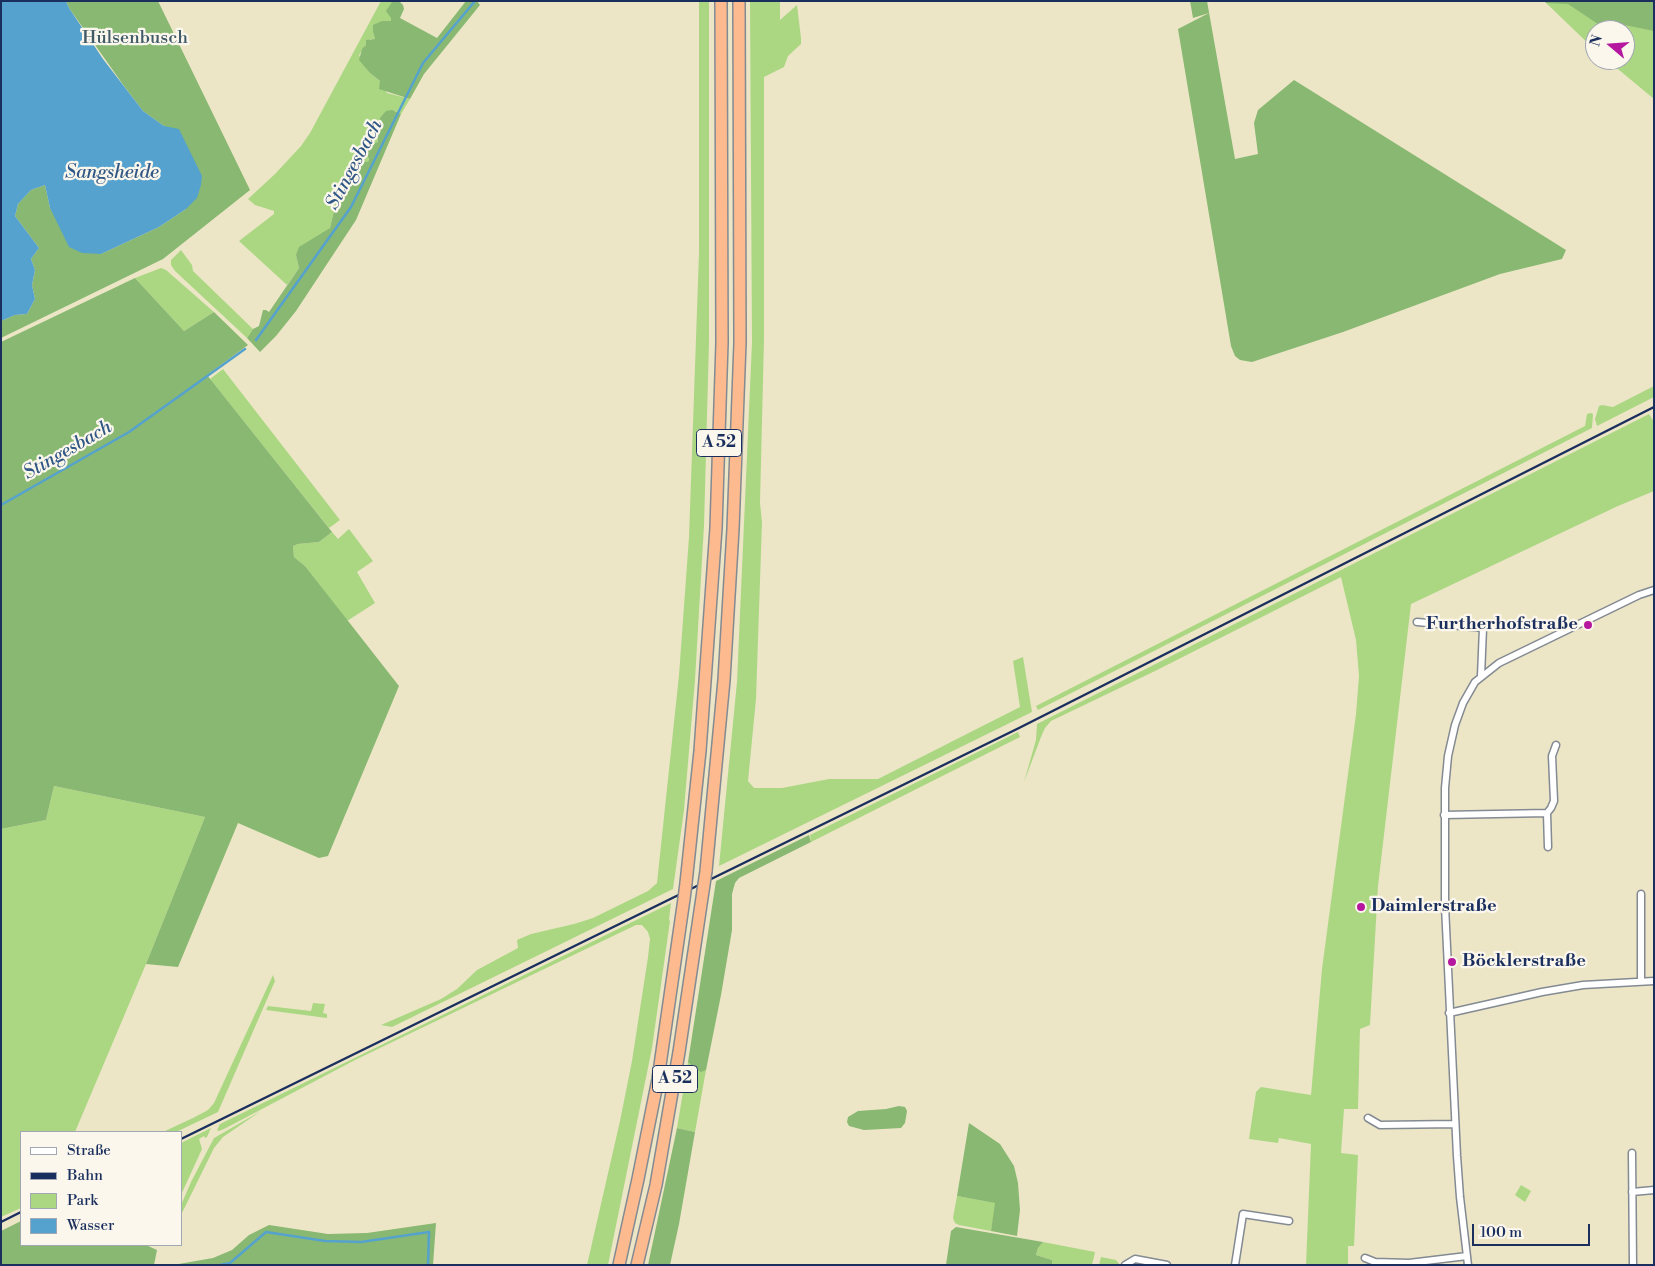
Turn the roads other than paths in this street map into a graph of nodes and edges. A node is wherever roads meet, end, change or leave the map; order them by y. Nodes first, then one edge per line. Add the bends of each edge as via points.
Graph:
1 (722, 1) edge
2 (739, 1) edge
3 (1654, 590) edge
4 (1417, 622) dead end
5 (1481, 676) junction
6 (1556, 745) dead end
7 (1547, 813) junction
8 (1444, 815) junction
9 (1548, 847) dead end
10 (1641, 894) dead end
11 (1641, 981) junction
12 (1654, 981) edge
13 (1449, 1012) junction
14 (1368, 1118) dead end
15 (1455, 1124) junction
16 (1632, 1153) dead end
17 (1654, 1190) edge
18 (1632, 1192) junction
19 (1289, 1221) dead end
20 (1467, 1256) junction
21 (1364, 1258) dead end
22 (618, 1265) edge
23 (637, 1265) edge
24 (1125, 1265) edge
25 (1167, 1265) edge
26 (1235, 1265) edge
27 (1468, 1265) edge
28 (1633, 1265) edge

1 - 22 highway, A 52, bridge via 722,343 716,528 700,751 684,900 658,1078
2 - 23 highway, A 52, bridge via 740,343 724,671 706,871 678,1061 656,1185
3 - 5 street via 1509,658
4 - 5 street via 1483,628
5 - 8 street via 1465,699 1453,733 1446,767
6 - 7 street via 1552,756 1553,805
7 - 8 street
7 - 9 street
8 - 13 street
10 - 11 street
11 - 12 street
11 - 13 street via 1557,989
13 - 15 street
14 - 15 street via 1380,1125
15 - 20 street
16 - 18 street
17 - 18 street
18 - 28 street
19 - 26 street via 1243,1214
20 - 21 street via 1409,1263 1375,1262
20 - 27 street
24 - 25 street via 1135,1259

